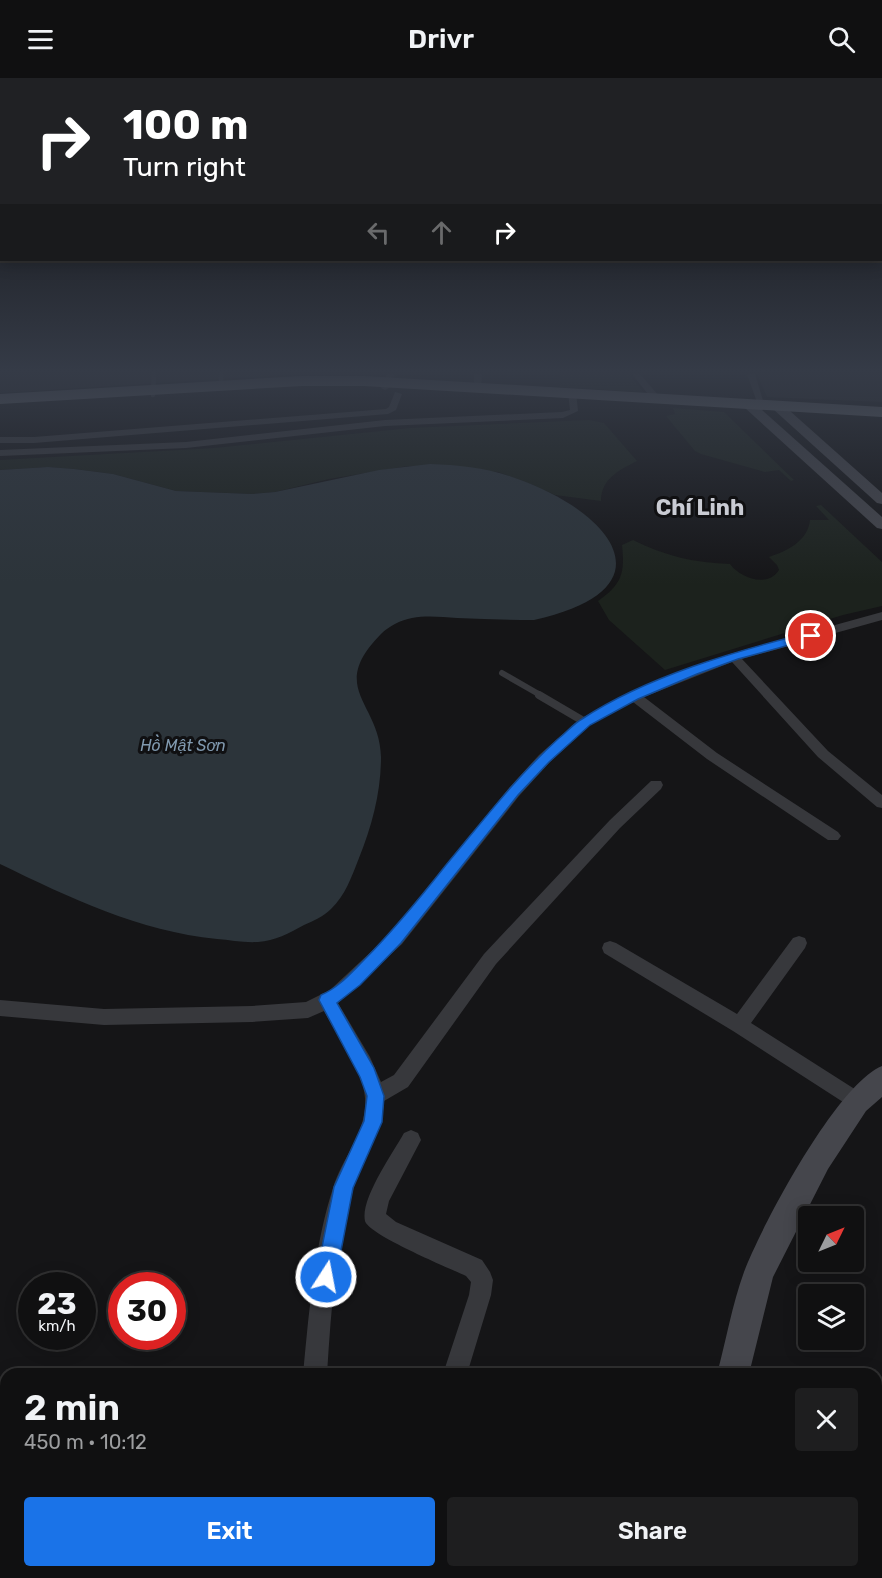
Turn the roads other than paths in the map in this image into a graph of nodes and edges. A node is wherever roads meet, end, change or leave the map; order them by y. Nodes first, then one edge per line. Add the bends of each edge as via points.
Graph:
1 (204, 444) edge
2 (799, 444) edge
3 (811, 444) edge
4 (0, 453) edge
5 (870, 490) junction
6 (844, 491) junction
7 (882, 500) edge
8 (882, 525) edge
9 (882, 616) edge
10 (734, 657) junction
11 (502, 673) dead end
12 (634, 696) junction
13 (585, 722) junction
14 (656, 785) dead end
15 (882, 803) edge
16 (833, 836) dead end
17 (799, 943) dead end
18 (610, 948) dead end
19 (327, 1000) junction
20 (0, 1008) edge
21 (739, 1025) junction
22 (882, 1079) edge
23 (375, 1096) junction
24 (857, 1102) junction
25 (411, 1140) dead end
26 (315, 1368) edge
27 (457, 1368) edge
28 (735, 1368) edge

1 - 4 street
2 - 6 street
3 - 5 street
5 - 6 street
5 - 7 street
6 - 8 street
9 - 10 street
10 - 12 street
10 - 15 street via 824,754
11 - 13 lane
12 - 13 street
12 - 16 street via 712,756
13 - 19 street via 514,792 396,939
14 - 23 street via 490,959 400,1082
17 - 21 street
18 - 21 street
19 - 20 street via 308,1010 241,1014 104,1017
19 - 23 street via 368,1074
21 - 24 street
22 - 24 street
23 - 26 street via 373,1122 344,1187 321,1299
24 - 28 street via 818,1159 759,1274
25 - 27 street via 379,1198 375,1219 474,1268 482,1280

